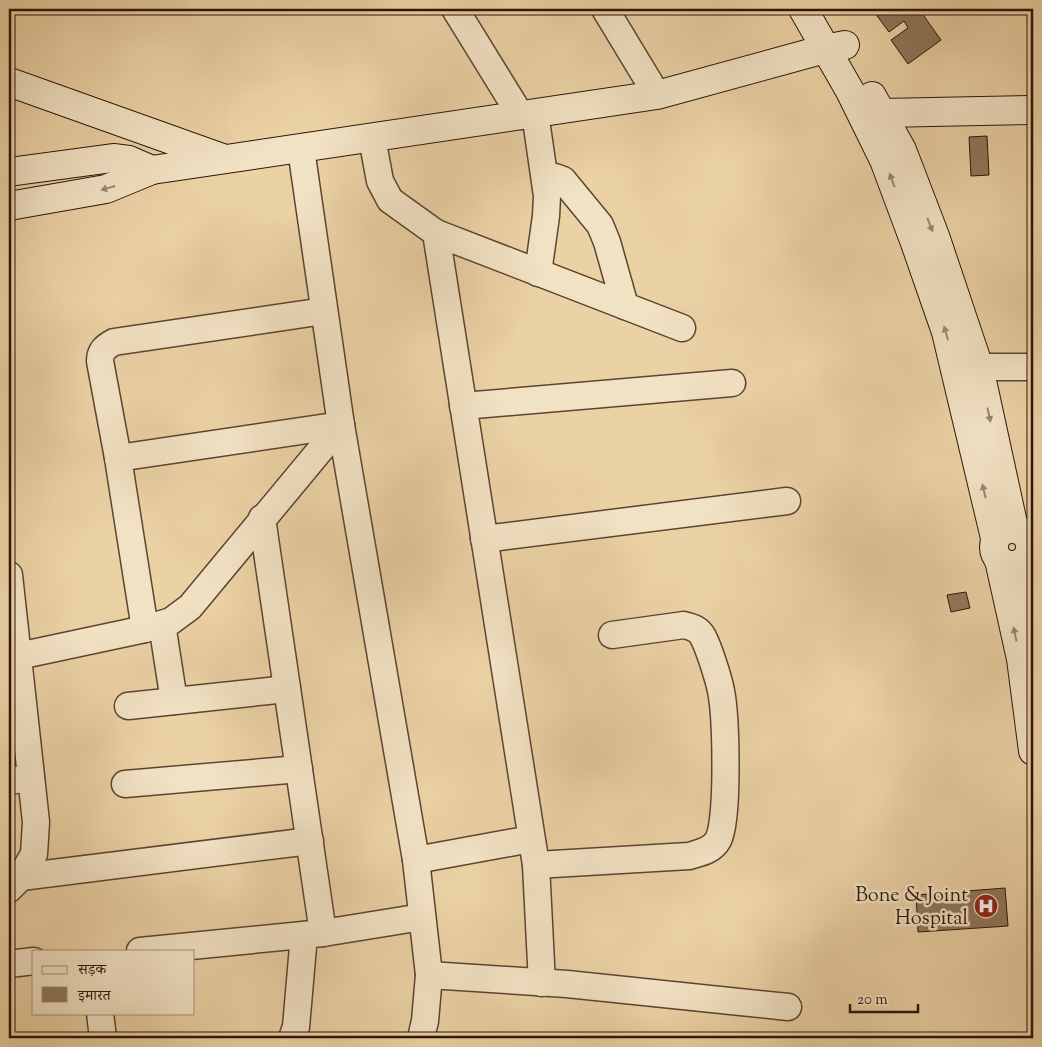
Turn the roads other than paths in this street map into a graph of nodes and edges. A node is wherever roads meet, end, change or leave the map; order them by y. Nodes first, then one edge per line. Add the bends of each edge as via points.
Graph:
1 (455, 9) edge
2 (605, 9) edge
3 (804, 9) edge
4 (825, 9) edge
5 (835, 47) junction
6 (9, 82) edge
7 (657, 95) junction
8 (1033, 110) edge
9 (528, 115) junction
10 (873, 115) junction
11 (372, 138) junction
12 (301, 149) junction
13 (226, 160) junction
14 (152, 170) junction
15 (9, 172) edge
16 (545, 177) junction
17 (9, 206) edge
18 (436, 233) junction
19 (538, 273) junction
20 (625, 306) junction
21 (324, 311) junction
22 (682, 328) dead end
23 (979, 367) junction
24 (1033, 367) edge
25 (732, 383) dead end
26 (463, 406) junction
27 (341, 425) junction
28 (118, 458) junction
29 (787, 501) dead end
30 (262, 518) junction
31 (484, 538) junction
32 (1017, 545) edge
33 (9, 575) edge
34 (1033, 617) edge
35 (154, 627) junction
36 (612, 635) dead end
37 (13, 658) edge
38 (287, 689) junction
39 (174, 701) junction
40 (128, 706) dead end
41 (1033, 751) edge
42 (299, 769) junction
43 (20, 779) edge
44 (125, 784) dead end
45 (530, 839) junction
46 (310, 841) junction
47 (416, 860) junction
48 (536, 865) junction
49 (15, 883) edge
50 (422, 917) junction
51 (314, 934) junction
52 (150, 950) edge
53 (32, 961) edge
54 (9, 964) edge
55 (429, 975) junction
56 (542, 983) junction
57 (788, 1007) dead end
58 (100, 1014) edge
59 (103, 1038) edge
60 (292, 1038) edge
61 (421, 1038) edge

1 - 9 street
2 - 7 street
3 - 5 street
4 - 5 street
5 - 7 street
5 - 10 street
6 - 13 street
7 - 9 street
8 - 10 street
9 - 11 street
9 - 16 street
10 -> 23 street via 902,150
32 -> 10 street via 884,160
11 - 12 street
11 - 18 street via 380,181 390,200
12 - 13 street
12 - 21 street
13 - 14 street
14 - 15 street via 129,160 113,158
14 -> 17 street via 106,189
16 - 19 street via 546,216
16 - 20 street via 563,180 600,225
18 - 19 street
18 - 26 street
19 - 20 street
20 - 22 street
21 - 27 street
21 - 28 street via 114,342 105,347 100,353 100,361
23 - 24 street
23 -> 32 street
25 - 26 street
26 - 31 street
27 - 28 street
27 - 30 street
27 - 47 street
28 - 35 street
29 - 31 street
30 - 35 street via 190,606 171,622
30 - 38 street
31 - 45 street
32 - 34 street
41 -> 32 street via 1021,659
33 - 37 street
35 - 37 street
35 - 39 street
36 - 48 street via 684,625 695,628 702,636 721,689 724,712 722,827 717,841 706,851 689,856
37 - 43 street
38 - 39 street
38 - 42 street
39 - 40 street
42 - 44 street
42 - 46 street
43 - 49 street via 36,822 34,854
45 - 47 street
45 - 48 street
46 - 49 street
46 - 51 street
47 - 50 street
48 - 56 street
50 - 51 street
50 - 55 street
51 - 52 street
51 - 60 street
53 - 54 street
55 - 56 street
55 - 61 street
56 - 57 street
58 - 59 street

